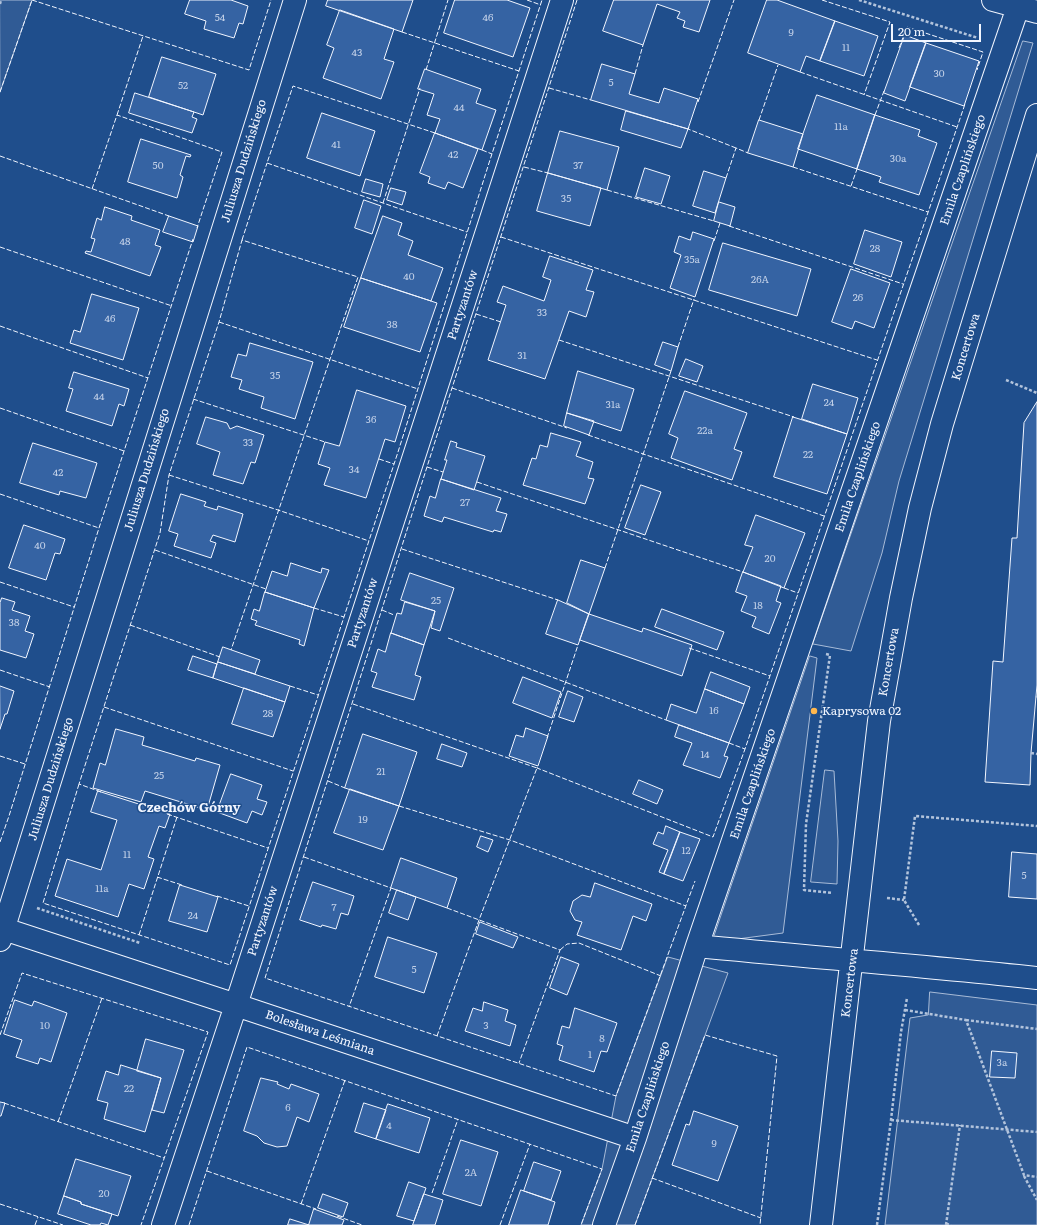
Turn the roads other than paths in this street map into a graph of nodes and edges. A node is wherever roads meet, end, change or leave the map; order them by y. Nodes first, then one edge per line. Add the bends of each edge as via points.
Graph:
1 (295, 0) edge
2 (562, 0) edge
3 (993, 0) edge
4 (1027, 10) edge
5 (1037, 115) edge
6 (2, 935) edge
7 (697, 946) junction
8 (852, 961) junction
9 (1037, 978) edge
10 (236, 1004) junction
11 (635, 1138) junction
12 (163, 1225) edge
13 (604, 1225) edge
14 (821, 1225) edge

1 - 6 street, Juliusza Dudzińskiego
2 - 10 street, Partyzantów
3 - 4 street
4 - 7 street, Emila Czaplińskiego via 1004,47
5 - 8 street, Koncertowa via 942,424 918,515 879,722
6 - 10 street, Bolesława Leśmiana
7 - 8 street
7 - 11 street, Emila Czaplińskiego
8 - 9 street
8 - 14 street, Koncertowa
10 - 11 street, Bolesława Leśmiana
10 - 12 street, Partyzantów
11 - 13 street, Emila Czaplińskiego

